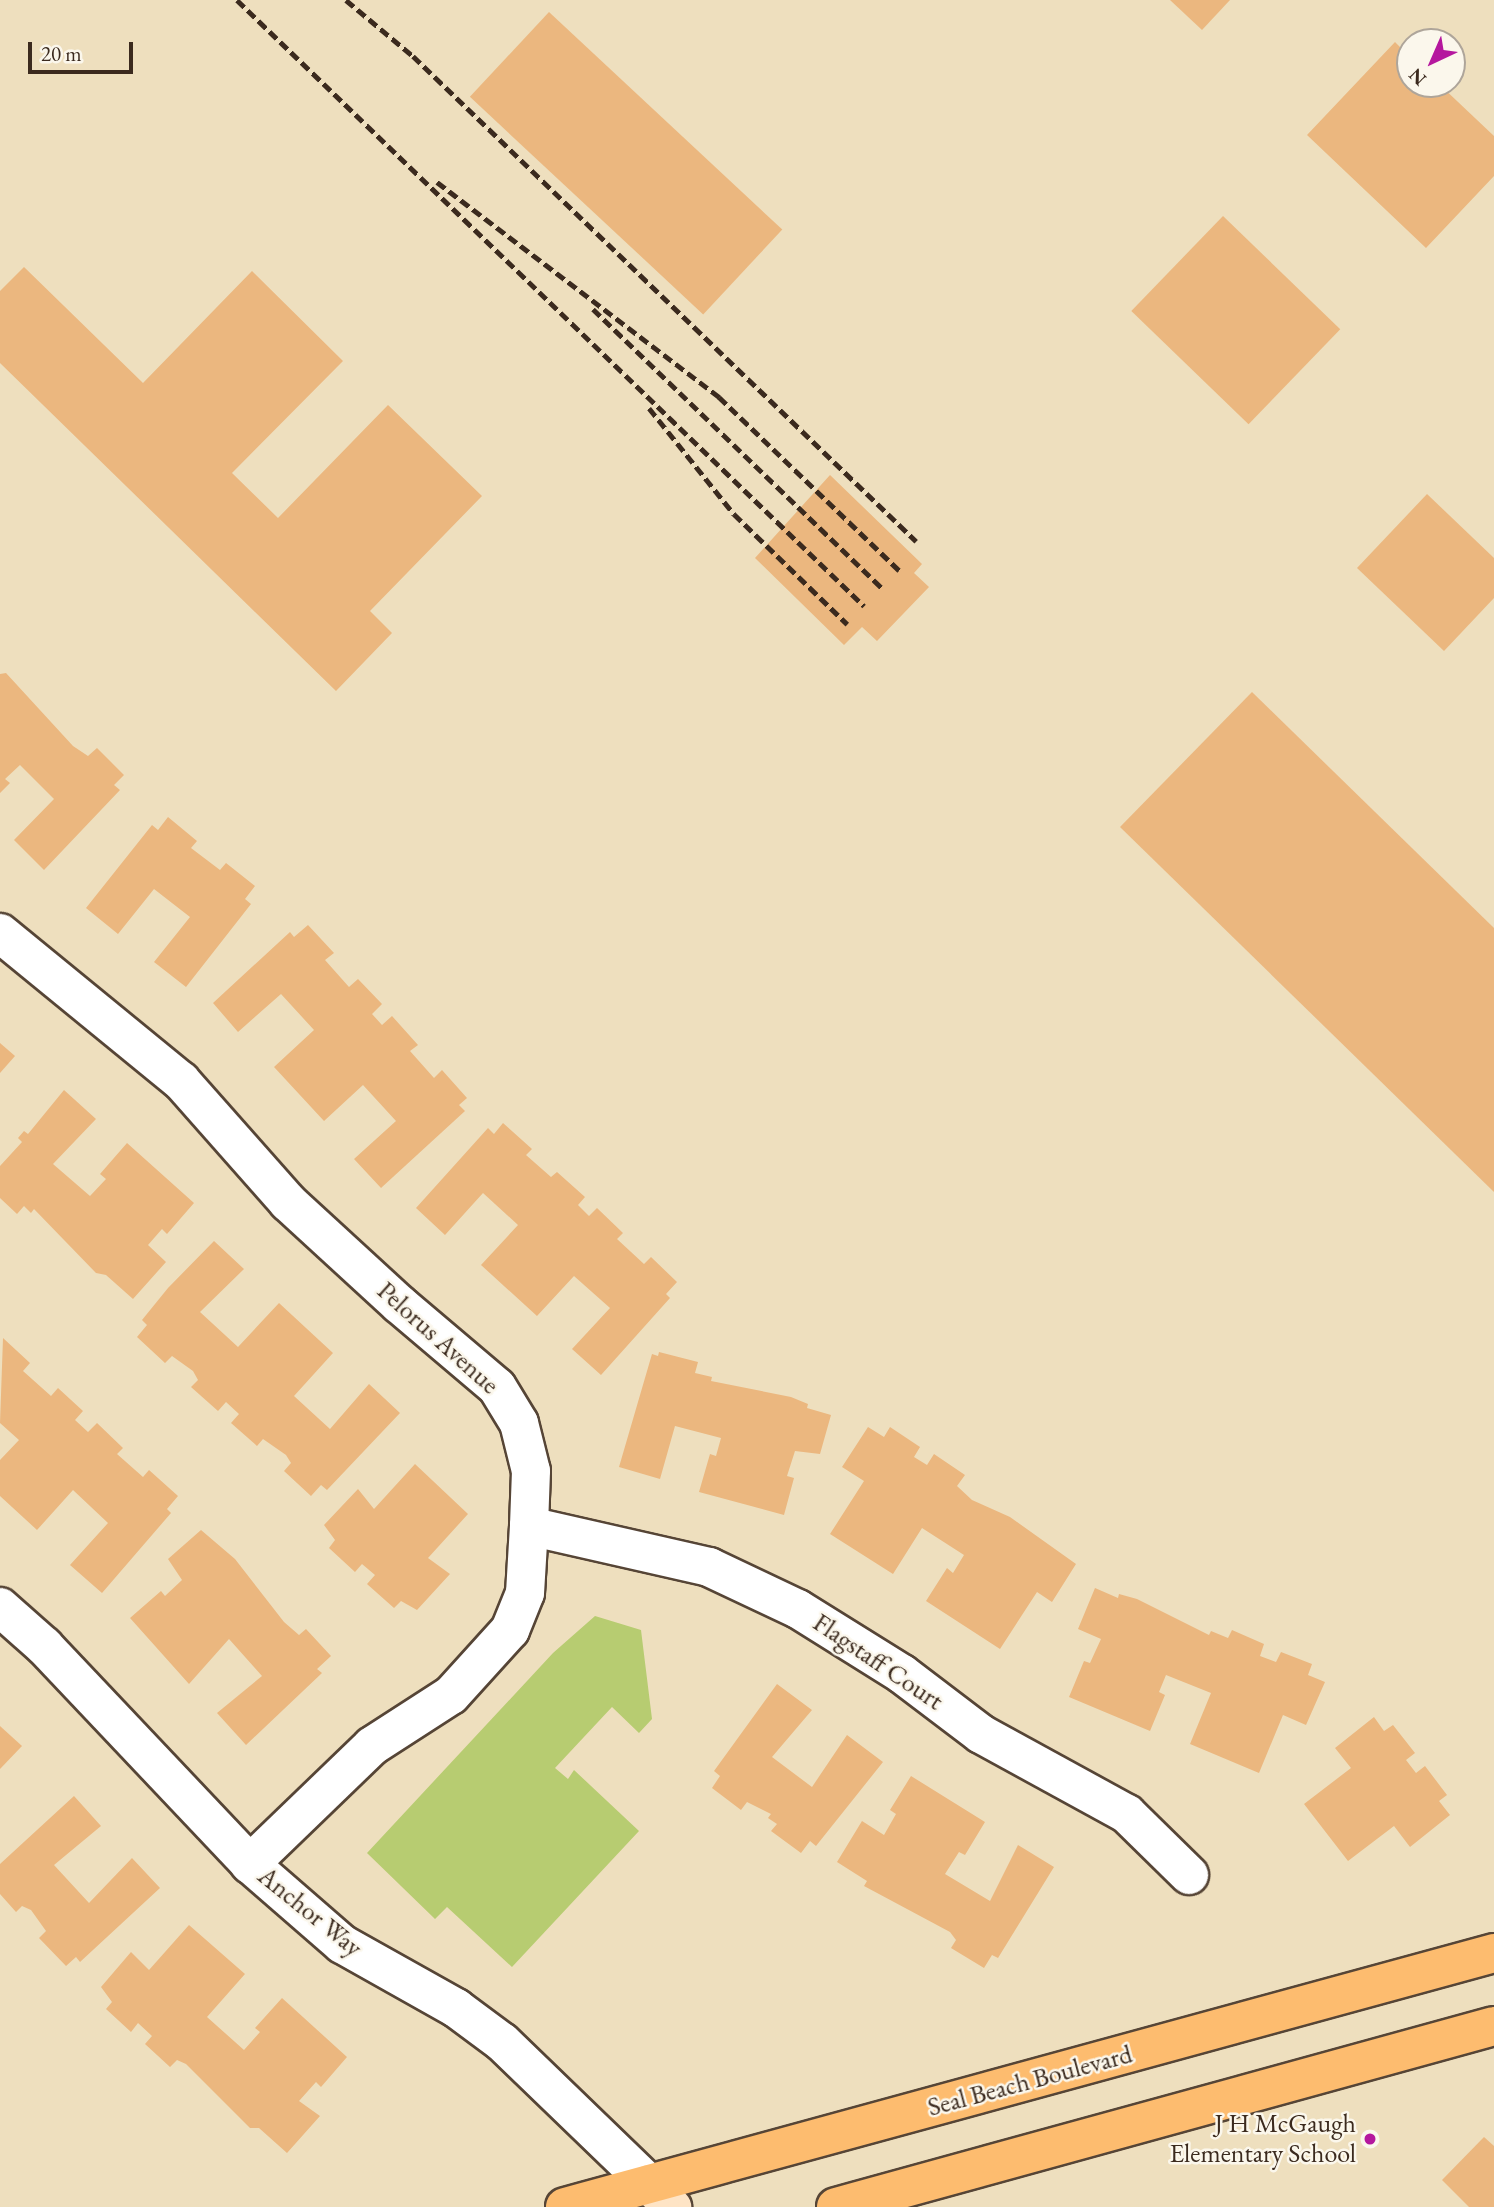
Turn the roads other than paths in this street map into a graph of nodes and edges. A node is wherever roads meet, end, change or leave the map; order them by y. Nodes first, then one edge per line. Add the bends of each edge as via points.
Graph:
1 (0, 933) edge
2 (529, 1526) junction
3 (0, 1607) edge
4 (250, 1864) junction
5 (1189, 1875) dead end
6 (1494, 1953) edge
7 (1494, 2026) edge
8 (660, 2195) edge
9 (565, 2207) edge
10 (836, 2207) edge

1 - 2 street, Pelorus Avenue via 181,1080 288,1202 497,1387 519,1423 531,1471
2 - 4 street, Pelorus Avenue via 525,1593 510,1630 451,1695 372,1746
2 - 5 street, Flagstaff Court via 709,1567 798,1609 902,1674 981,1734 1128,1814
3 - 4 street, Anchor Way via 44,1646
4 - 8 street, Anchor Way via 342,1944 456,2008 502,2042
6 - 8 main road, Seal Beach Boulevard
7 - 10 main road
8 - 9 main road, Seal Beach Boulevard

